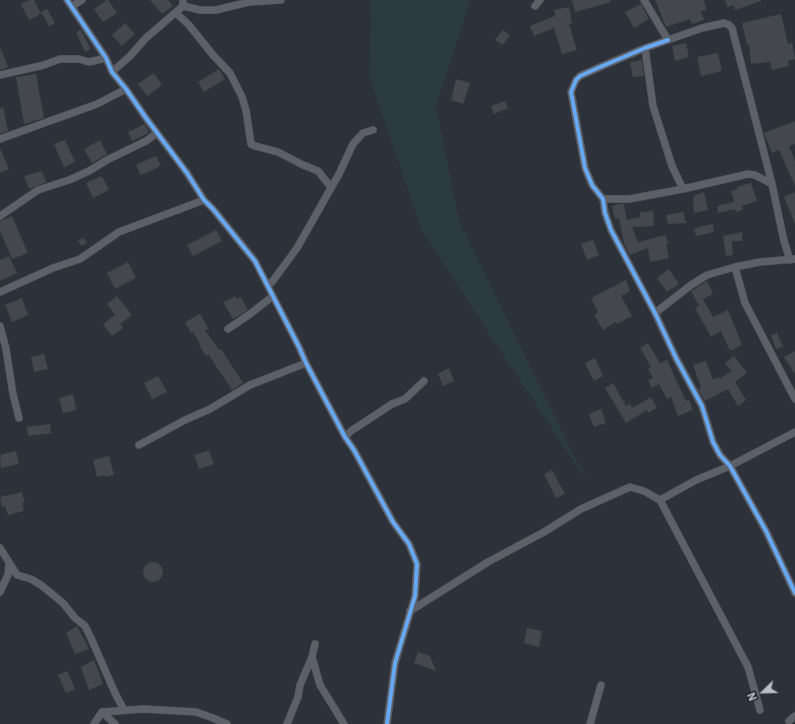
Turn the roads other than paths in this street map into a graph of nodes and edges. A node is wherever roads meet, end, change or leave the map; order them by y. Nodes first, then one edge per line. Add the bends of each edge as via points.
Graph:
1 (82, 0) edge
2 (281, 0) edge
3 (644, 0) edge
4 (69, 3) edge
5 (183, 3) edge
6 (176, 13) junction
7 (668, 40) junction
8 (645, 48) junction
9 (106, 58) junction
10 (112, 72) junction
11 (0, 75) edge
12 (126, 89) junction
13 (373, 130) dead end
14 (157, 133) junction
15 (0, 139) edge
16 (772, 184) junction
17 (331, 186) junction
18 (683, 189) junction
19 (603, 199) junction
20 (204, 200) junction
21 (0, 216) edge
22 (792, 259) edge
23 (734, 267) junction
24 (267, 284) junction
25 (0, 292) edge
26 (273, 296) junction
27 (655, 313) junction
28 (0, 326) edge
29 (228, 329) dead end
30 (306, 363) junction
31 (424, 380) dead end
32 (795, 399) edge
33 (19, 418) dead end
34 (795, 432) edge
35 (345, 437) junction
36 (139, 445) dead end
37 (730, 466) junction
38 (660, 500) junction
39 (0, 548) edge
40 (9, 564) junction
41 (0, 592) edge
42 (795, 593) edge
43 (410, 611) junction
44 (314, 644) dead end
45 (312, 657) junction
46 (601, 684) dead end
47 (124, 710) junction
48 (760, 710) dead end
49 (102, 712) junction
50 (795, 716) edge
51 (789, 721) dead end
52 (94, 724) edge
53 (115, 724) edge
54 (227, 724) edge
55 (287, 724) edge
56 (344, 724) edge
57 (387, 724) edge
58 (590, 724) edge

1 - 4 street
2 - 5 street via 249,2 216,10 200,10
3 - 7 street
4 - 9 street
5 - 6 street
6 - 10 street
6 - 17 street via 230,73 246,110 251,144 278,152 318,171
7 - 8 street
7 - 16 street via 702,28 724,24 732,28
8 - 18 street via 653,106 672,166
8 - 19 street via 580,76 571,92 585,168 592,185
9 - 10 street
9 - 11 street via 89,62 60,59
10 - 12 street
12 - 14 street
12 - 15 street via 97,104
13 - 17 street via 363,133 353,144
14 - 20 street
14 - 21 street via 89,171 38,190
16 - 18 street via 748,174
16 - 22 street via 784,241
17 - 24 street via 297,248 272,282
18 - 19 street via 629,199
19 - 27 street via 611,230
20 - 24 street via 255,261
20 - 25 street via 119,232 80,259
22 - 23 street
23 - 27 street via 699,279
23 - 32 street via 747,309
24 - 26 street
26 - 29 street
26 - 30 street
27 - 37 street via 702,406 713,442
28 - 33 street
30 - 35 street
30 - 36 street via 250,385 210,409
31 - 35 street via 405,399 392,404
34 - 37 street
35 - 43 street via 393,522 409,544 417,564
37 - 38 street via 696,480
37 - 42 street via 766,531
38 - 43 street via 630,487 581,509 488,562
38 - 48 street via 748,667
39 - 40 street
40 - 41 street via 8,575
40 - 47 street via 18,576 31,579 63,603 85,626
43 - 57 street via 395,663
44 - 45 street
45 - 55 street
45 - 56 street via 320,685
46 - 58 street
47 - 49 street
47 - 54 street via 196,712
49 - 52 street
49 - 53 street
50 - 51 street

